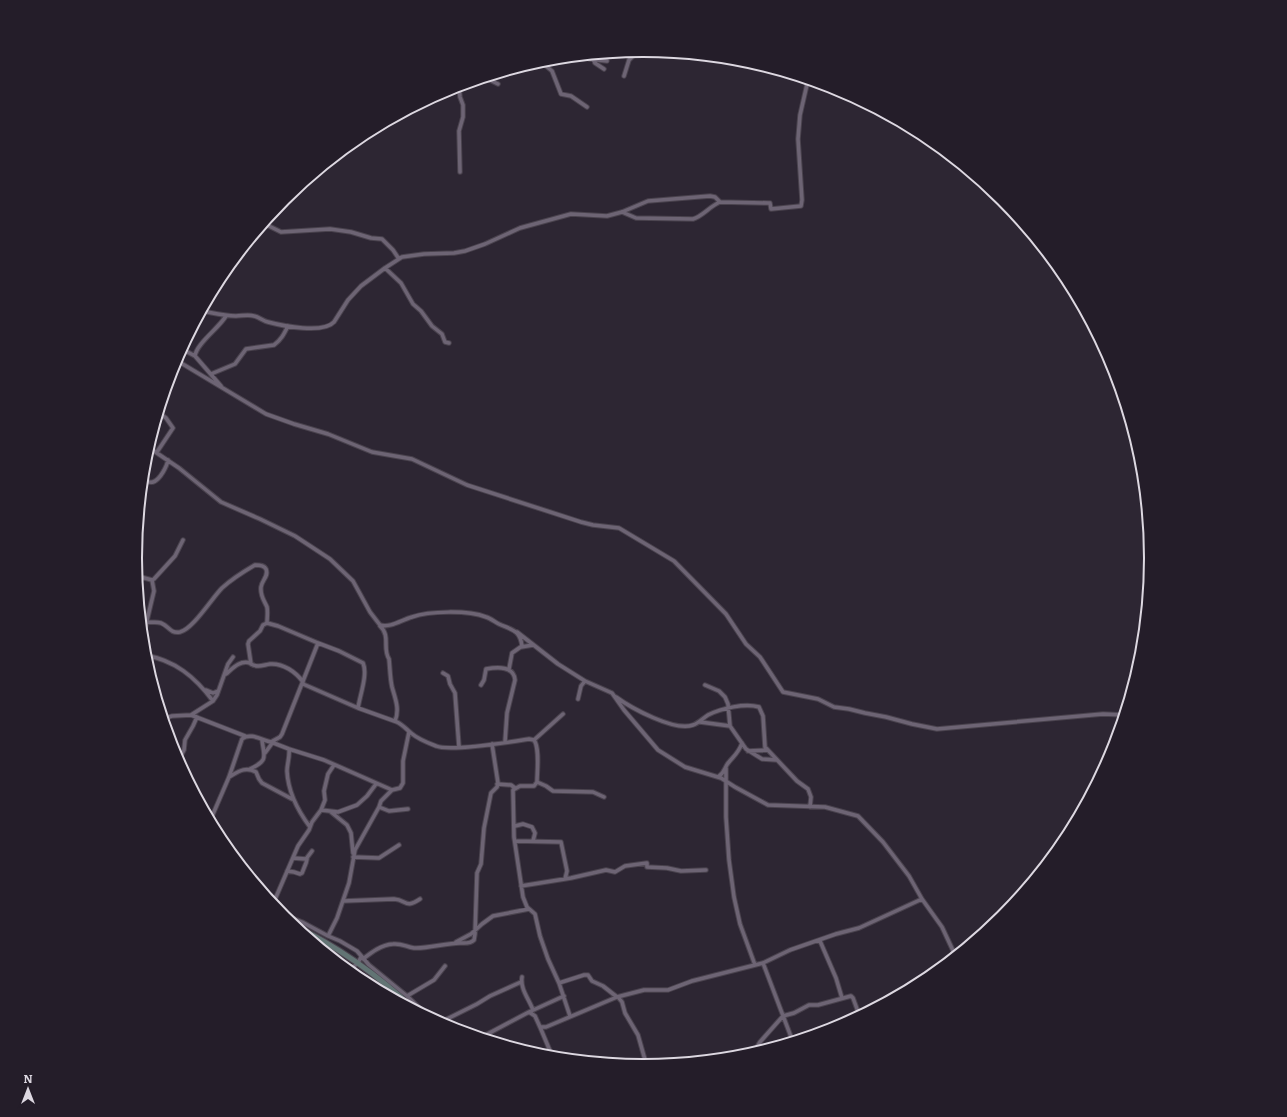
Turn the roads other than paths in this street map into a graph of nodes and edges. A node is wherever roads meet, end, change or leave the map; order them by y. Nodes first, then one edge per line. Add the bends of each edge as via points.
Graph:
1 (632, 57) edge
2 (593, 60) joint
3 (607, 61) dead end
4 (547, 67) edge
5 (604, 69) dead end
6 (624, 76) dead end
7 (492, 81) edge
8 (498, 84) dead end
9 (807, 85) edge
10 (460, 92) edge
11 (587, 107) dead end
12 (460, 172) dead end
13 (720, 202) junction
14 (622, 212) junction
15 (268, 226) edge
16 (399, 259) junction
17 (385, 268) junction
18 (207, 312) edge
19 (226, 316) junction
20 (288, 326) junction
21 (449, 343) dead end
22 (187, 352) edge
23 (194, 356) junction
24 (182, 363) edge
25 (211, 374) junction
26 (223, 389) junction
27 (163, 416) edge
28 (154, 450) edge
29 (157, 452) junction
30 (168, 460) junction
31 (148, 482) edge
32 (183, 540) dead end
33 (143, 577) edge
34 (152, 580) junction
35 (146, 622) joint
36 (267, 623) junction
37 (380, 625) junction
38 (516, 632) junction
39 (318, 643) junction
40 (534, 645) junction
41 (521, 647) junction
42 (152, 657) edge
43 (233, 657) dead end
44 (250, 663) junction
45 (509, 669) junction
46 (307, 671) junction
47 (297, 674) junction
48 (444, 674) dead end
49 (225, 675) junction
50 (585, 681) junction
51 (303, 683) junction
52 (705, 684) dead end
53 (481, 685) dead end
54 (204, 689) junction
55 (218, 691) junction
56 (616, 697) junction
57 (578, 699) dead end
58 (213, 701) junction
59 (358, 708) junction
60 (728, 709) junction
61 (191, 714) junction
62 (564, 714) dead end
63 (1120, 715) edge
64 (168, 717) edge
65 (197, 717) junction
66 (395, 721) junction
67 (699, 722) junction
68 (730, 726) junction
69 (409, 732) junction
70 (245, 736) junction
71 (262, 740) junction
72 (534, 740) junction
73 (272, 742) junction
74 (504, 742) junction
75 (742, 743) junction
76 (492, 744) junction
77 (459, 747) junction
78 (288, 749) junction
79 (748, 750) junction
80 (767, 750) junction
81 (265, 753) junction
82 (182, 754) edge
83 (777, 760) junction
84 (334, 765) junction
85 (726, 768) junction
86 (250, 769) junction
87 (228, 777) junction
88 (718, 777) junction
89 (537, 782) junction
90 (727, 782) junction
91 (376, 784) junction
92 (497, 784) junction
93 (514, 788) junction
94 (392, 790) junction
95 (604, 797) dead end
96 (293, 799) junction
97 (810, 806) junction
98 (379, 807) junction
99 (408, 809) dead end
100 (322, 810) junction
101 (331, 812) junction
102 (213, 815) edge
103 (515, 826) junction
104 (310, 827) junction
105 (515, 841) junction
106 (533, 841) junction
107 (399, 845) dead end
108 (312, 851) dead end
109 (354, 857) junction
110 (293, 858) junction
111 (307, 859) junction
112 (706, 870) dead end
113 (287, 871) junction
114 (565, 879) junction
115 (521, 886) junction
116 (275, 899) edge
117 (420, 899) dead end
118 (922, 899) junction
119 (343, 900) junction
120 (529, 909) junction
121 (296, 919) edge
122 (332, 928) junction
123 (476, 931) junction
124 (321, 932) junction
125 (313, 936) edge
126 (328, 936) junction
127 (820, 940) junction
128 (453, 943) junction
129 (954, 952) edge
130 (362, 958) junction
131 (358, 962) junction
132 (763, 962) junction
133 (755, 965) junction
134 (446, 966) dead end
135 (353, 967) edge
136 (522, 977) dead end
137 (521, 982) junction
138 (560, 983) junction
139 (611, 992) junction
140 (407, 996) junction
141 (564, 996) junction
142 (401, 997) edge
143 (618, 997) junction
144 (842, 998) junction
145 (607, 1001) junction
146 (417, 1005) edge
147 (531, 1011) junction
148 (858, 1011) edge
149 (570, 1016) junction
150 (783, 1016) junction
151 (446, 1019) edge
152 (540, 1027) junction
153 (487, 1034) edge
154 (791, 1037) edge
155 (757, 1046) edge
156 (550, 1051) edge
157 (645, 1060) edge

1 - 6 street
2 - 3 street
2 - 5 street
4 - 11 street via 552,71 561,94 571,96
7 - 8 street
9 - 13 street via 798,139 802,205 771,209 770,203
10 - 12 street via 463,105 459,132
13 - 14 street via 710,196 655,200
13 - 14 street via 692,219 636,218
14 - 16 street via 602,216 570,214 520,228 465,251
15 - 16 street via 281,232 330,229 382,239
16 - 17 street
17 - 20 street via 354,293 332,324 316,328
17 - 21 street via 401,284 413,304 435,330 442,334 445,342
18 - 19 street
19 - 20 street via 253,315 267,322
19 - 23 street via 199,346
20 - 25 street via 274,345 246,349 235,364
22 - 23 street
23 - 25 street
24 - 26 street
25 - 26 street
26 - 63 street via 271,416 328,434 372,452 412,459 467,485 581,522 619,528 674,561 718,605 785,693 818,699 834,708 849,709 937,729 1022,720
27 - 29 street via 173,428
28 - 29 street
29 - 30 street
30 - 31 street via 166,468 155,482
30 - 37 street via 221,502 295,536 330,559 353,581
32 - 34 street via 175,556
33 - 34 street
34 - 35 street via 154,591
35 - 36 street via 162,624 174,632 184,630 233,578 259,565 266,570 261,587 262,600 267,610
36 - 39 street
36 - 44 street via 249,641
37 - 38 street via 387,626 424,614 465,613 485,617
37 - 66 street via 385,631 386,655 397,710
38 - 40 street
38 - 41 street
39 - 46 street
39 - 59 street via 363,663 365,675
40 - 41 street
40 - 50 street
41 - 45 street via 512,653
42 - 54 street via 180,667
43 - 49 street
44 - 47 street via 258,667 270,664 281,666
44 - 49 street via 237,665
45 - 53 street via 486,668
45 - 74 street via 513,672 515,680 506,714
46 - 47 street
46 - 51 street
47 - 51 street
48 - 77 street via 448,676 455,693
49 - 55 street
50 - 56 street
50 - 57 street
51 - 59 street
51 - 73 street via 285,728 280,737
52 - 60 street via 722,694 727,700
54 - 55 street via 213,693
54 - 58 street
55 - 58 street
56 - 67 street via 660,721 682,726
56 - 88 street via 618,703 658,750 685,767
58 - 61 street
59 - 66 street
60 - 67 street
60 - 68 street
60 - 80 street via 747,705 760,707
61 - 64 street
61 - 65 street
62 - 72 street
65 - 70 street
65 - 82 street via 185,740
66 - 69 street
67 - 68 street
68 - 75 street
69 - 77 street via 439,747
69 - 94 street via 403,761 403,783 400,788
70 - 71 street
70 - 87 street
71 - 73 street
71 - 81 street
72 - 74 street
72 - 89 street via 537,750
73 - 78 street
73 - 81 street
74 - 76 street
75 - 79 street
75 - 85 street via 738,753 728,762
76 - 77 street
76 - 92 street
78 - 84 street
78 - 96 street via 287,774
79 - 80 street
79 - 83 street via 762,759
80 - 83 street
81 - 86 street via 261,763
83 - 97 street via 808,789 811,797
84 - 91 street
84 - 100 street via 328,774
85 - 88 street
85 - 90 street
86 - 87 street via 241,770
86 - 96 street via 256,772 262,783
87 - 102 street
88 - 90 street
89 - 93 street via 534,786
89 - 95 street via 553,791 593,792
90 - 97 street via 768,805
90 - 133 street via 727,839 734,897 740,924
91 - 94 street
91 - 101 street via 357,805
92 - 93 street via 511,785
92 - 123 street via 490,798 481,864 477,873
93 - 103 street
94 - 98 street
96 - 104 street
97 - 118 street via 828,807 858,816 894,855
98 - 99 street via 389,811
98 - 109 street via 359,841
100 - 101 street
100 - 104 street
101 - 109 street via 345,822
103 - 105 street
103 - 106 street via 523,824 532,827 535,833
104 - 110 street
105 - 106 street
105 - 115 street
106 - 114 street via 562,842 567,870
107 - 109 street via 379,858
108 - 111 street
109 - 119 street via 351,878
110 - 111 street
110 - 113 street
111 - 113 street via 302,873
112 - 114 street via 681,871 647,867 647,863 644,863 625,866 615,872 608,870
113 - 116 street
114 - 115 street
115 - 120 street
117 - 119 street via 410,904 394,899
118 - 127 street via 859,928
118 - 129 street via 942,927
119 - 122 street
120 - 123 street via 494,916
120 - 138 street via 535,914 540,936
121 - 124 street
122 - 124 street
122 - 126 street
123 - 128 street
123 - 128 street via 471,943
124 - 126 street
125 - 131 main road
126 - 130 street via 357,951
127 - 132 street
127 - 144 street
128 - 130 street via 418,948 400,944 388,945
130 - 131 street
130 - 140 street
131 - 135 street
131 - 142 main road
132 - 133 street
132 - 150 street
133 - 143 street via 668,990 644,990
134 - 140 street via 434,980
136 - 137 street
137 - 147 street
137 - 151 street
138 - 139 street via 588,975 592,981
138 - 141 street
139 - 143 street
139 - 145 street
140 - 146 street
141 - 147 street
141 - 149 street
143 - 145 street
143 - 157 street via 638,1035
144 - 148 street via 852,997
144 - 150 street via 808,1006
145 - 149 street
147 - 152 street
147 - 153 street
149 - 152 street via 546,1027
150 - 154 street
150 - 155 street
152 - 156 street

